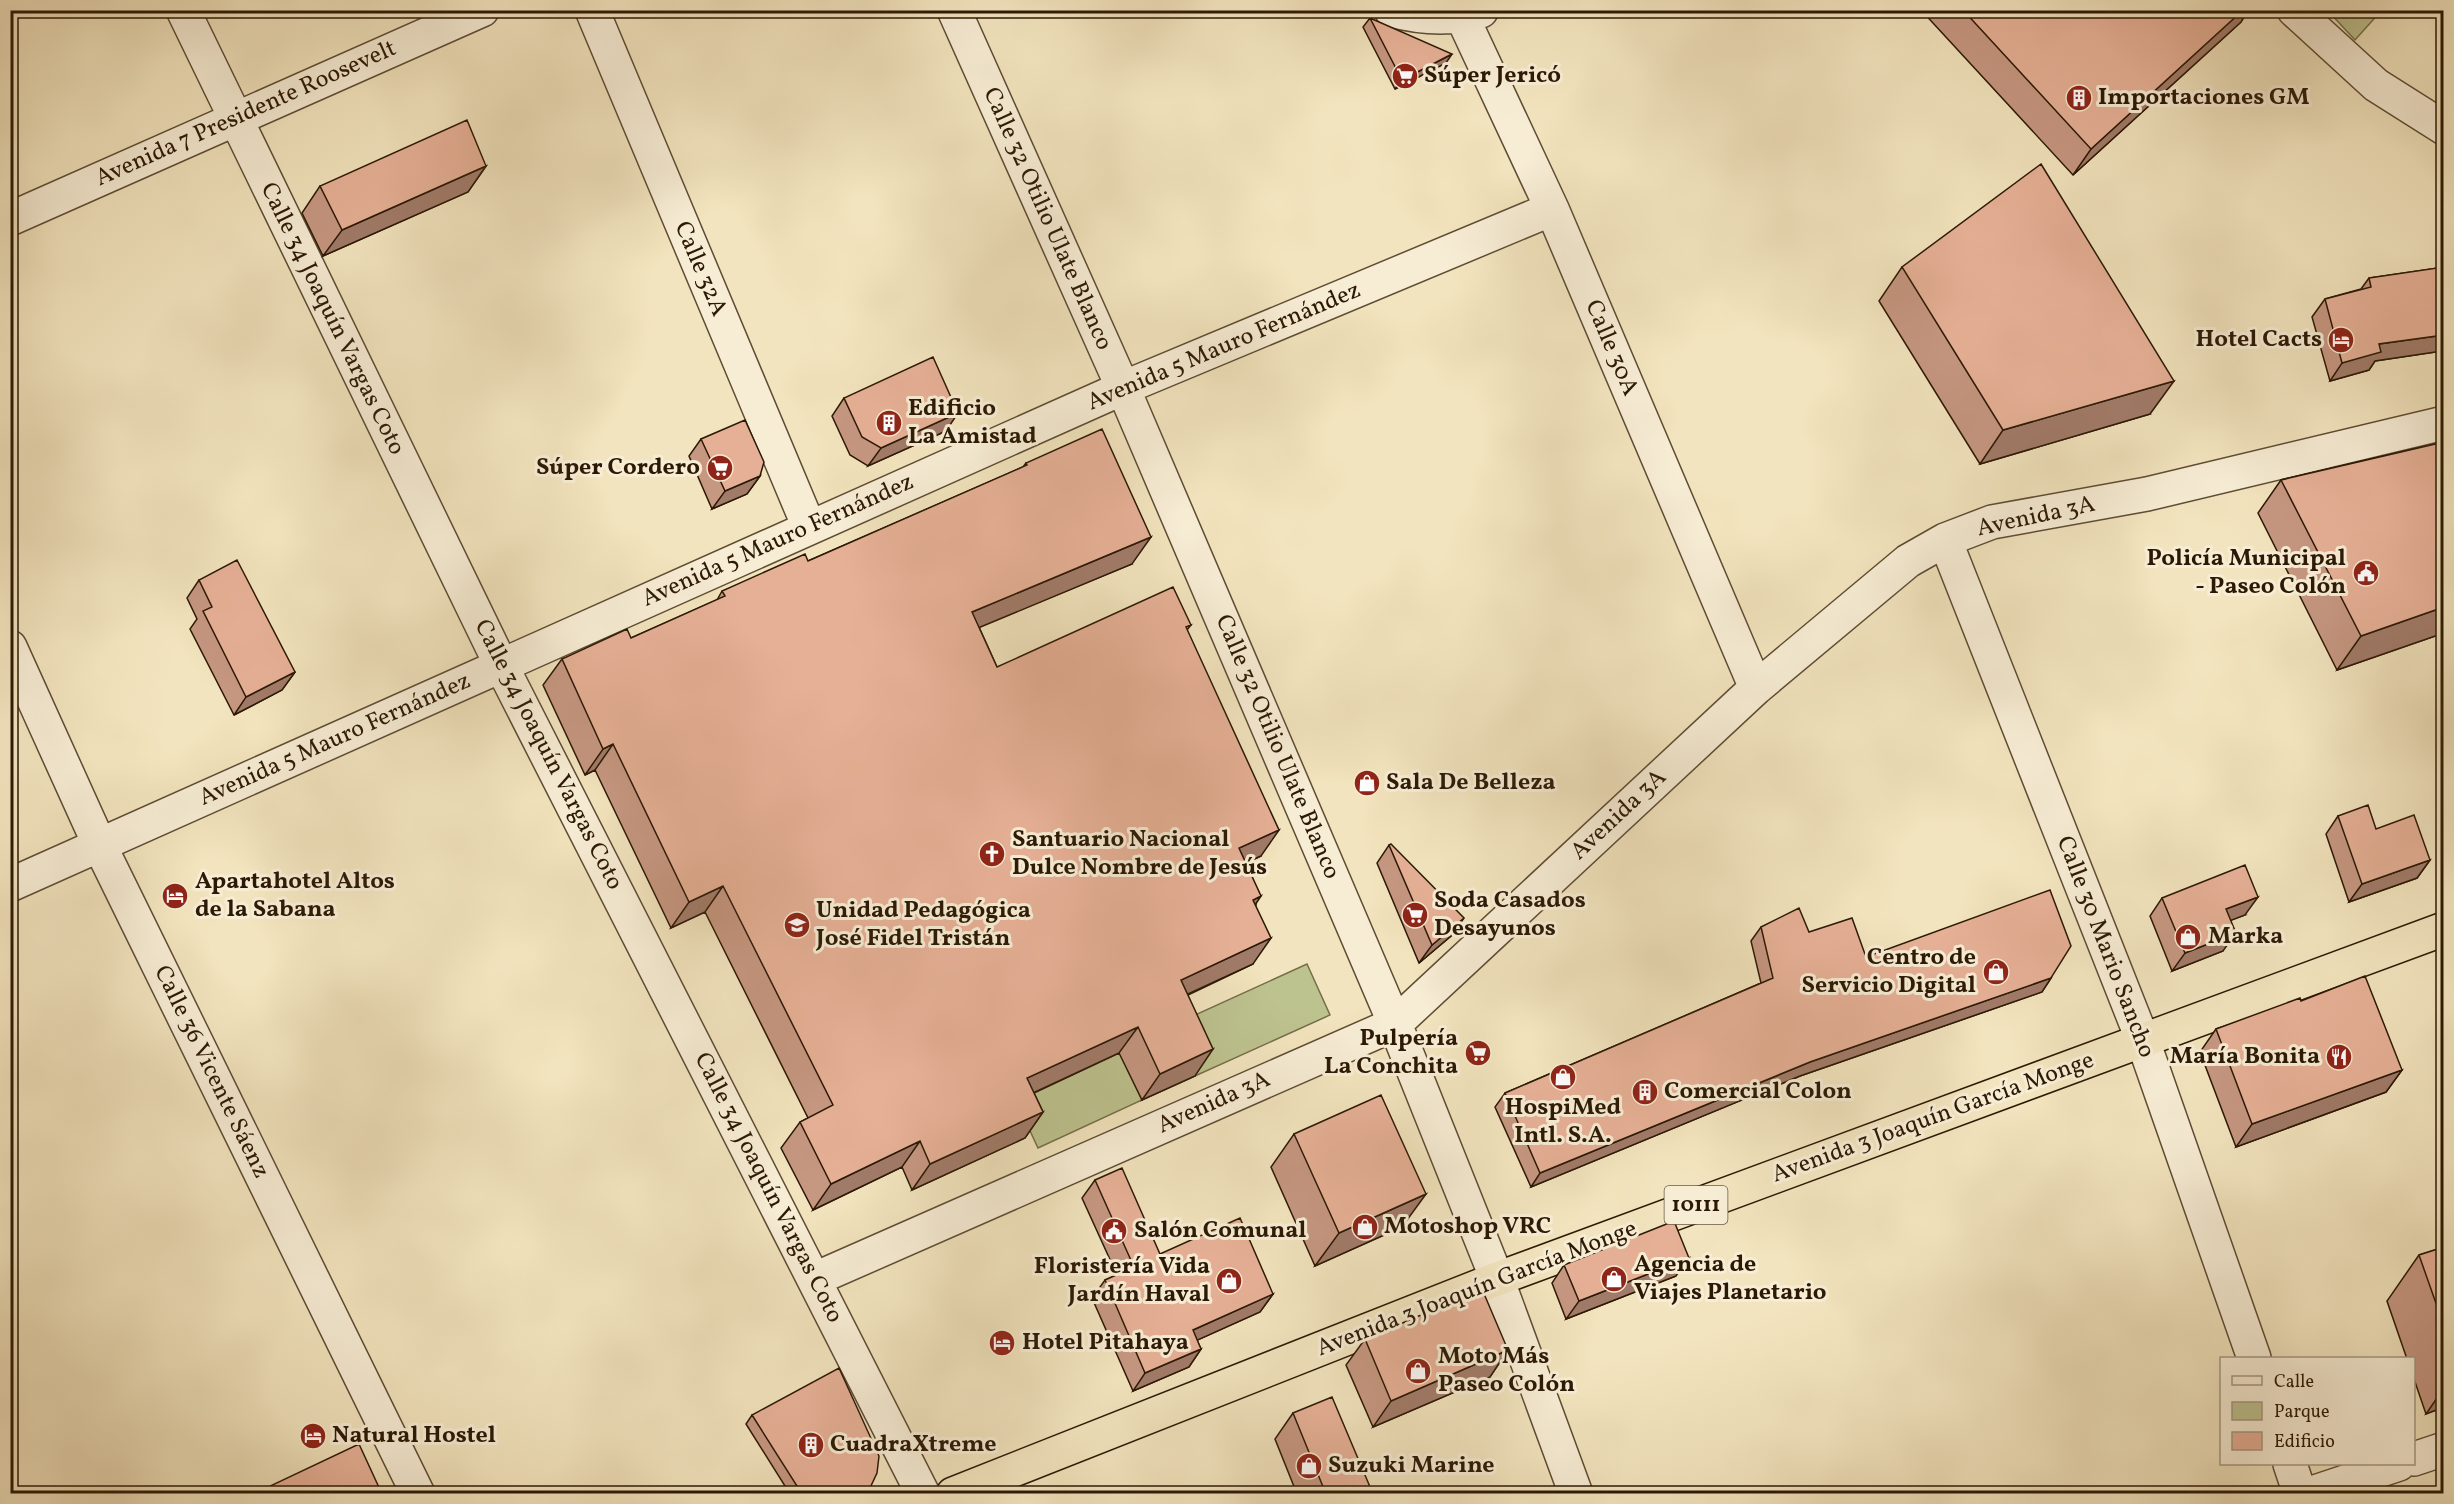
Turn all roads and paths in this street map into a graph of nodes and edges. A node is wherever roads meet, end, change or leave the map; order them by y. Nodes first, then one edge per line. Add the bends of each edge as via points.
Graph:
1 (183, 10) edge
2 (482, 10) edge
3 (592, 10) edge
4 (954, 10) edge
5 (1391, 10) edge
6 (2294, 10) edge
7 (1467, 13) edge
8 (235, 119) junction
9 (2444, 128) edge
10 (1552, 209) junction
11 (10, 219) edge
12 (1123, 388) junction
13 (2444, 423) edge
14 (808, 527) junction
15 (1945, 540) junction
16 (10, 647) edge
17 (501, 665) junction
18 (1756, 688) junction
19 (100, 846) junction
20 (10, 885) edge
21 (2444, 929) edge
22 (1395, 1024) junction
23 (2143, 1041) junction
24 (814, 1279) junction
25 (1497, 1279) junction
26 (2252, 1357) edge
27 (2444, 1449) edge
28 (2415, 1459) edge
29 (2290, 1465) edge
30 (2396, 1465) edge
31 (418, 1494) edge
32 (923, 1494) edge
33 (953, 1494) edge
34 (1576, 1494) edge
35 (2300, 1494) edge
36 (2309, 1494) edge

1 - 8 street, Calle 34 Joaquín Vargas Coto
2 - 8 street, Avenida 7 Presidente Roosevelt
3 - 14 street, Calle 32A
4 - 12 street, Calle 32 Otilio Ulate Blanco
5 - 7 street via 1411,15
6 - 9 street via 2376,85
7 - 10 street, Calle 30A
8 - 11 street, Avenida 7 Presidente Roosevelt
8 - 17 street, Calle 34 Joaquín Vargas Coto
10 - 12 street, Avenida 5 Mauro Fernández
10 - 18 street, Calle 30A
12 - 14 street, Avenida 5 Mauro Fernández
12 - 22 street, Calle 32 Otilio Ulate Blanco
13 - 15 street, Avenida 3A via 2147,494 1992,522
14 - 17 street, Avenida 5 Mauro Fernández
15 - 18 street, Avenida 3A via 1908,561
15 - 23 street, Calle 30 Mario Sancho
16 - 19 street, Calle 36 Vicente Sáenz
17 - 19 street, Avenida 5 Mauro Fernández
17 - 24 street, Calle 34 Joaquín Vargas Coto
18 - 22 street, Avenida 3A
19 - 20 street, Avenida 5 Mauro Fernández
19 - 31 street, Calle 36 Vicente Sáenz
21 - 23 highway, Avenida 3 Joaquín García Monge / 10111
22 - 24 street, Avenida 3A
22 - 25 street, Calle 32 Otilio Ulate Blanco
23 - 25 highway, Avenida 3 Joaquín García Monge / 10111
23 - 26 street, Calle 30 Mario Sancho
24 - 32 street, Calle 34 Joaquín Vargas Coto
25 - 33 highway, Avenida 3 Joaquín García Monge / 10111
25 - 34 street, Calle 32 Otilio Ulate Blanco
27 - 28 street
29 - 35 street
30 - 36 street

